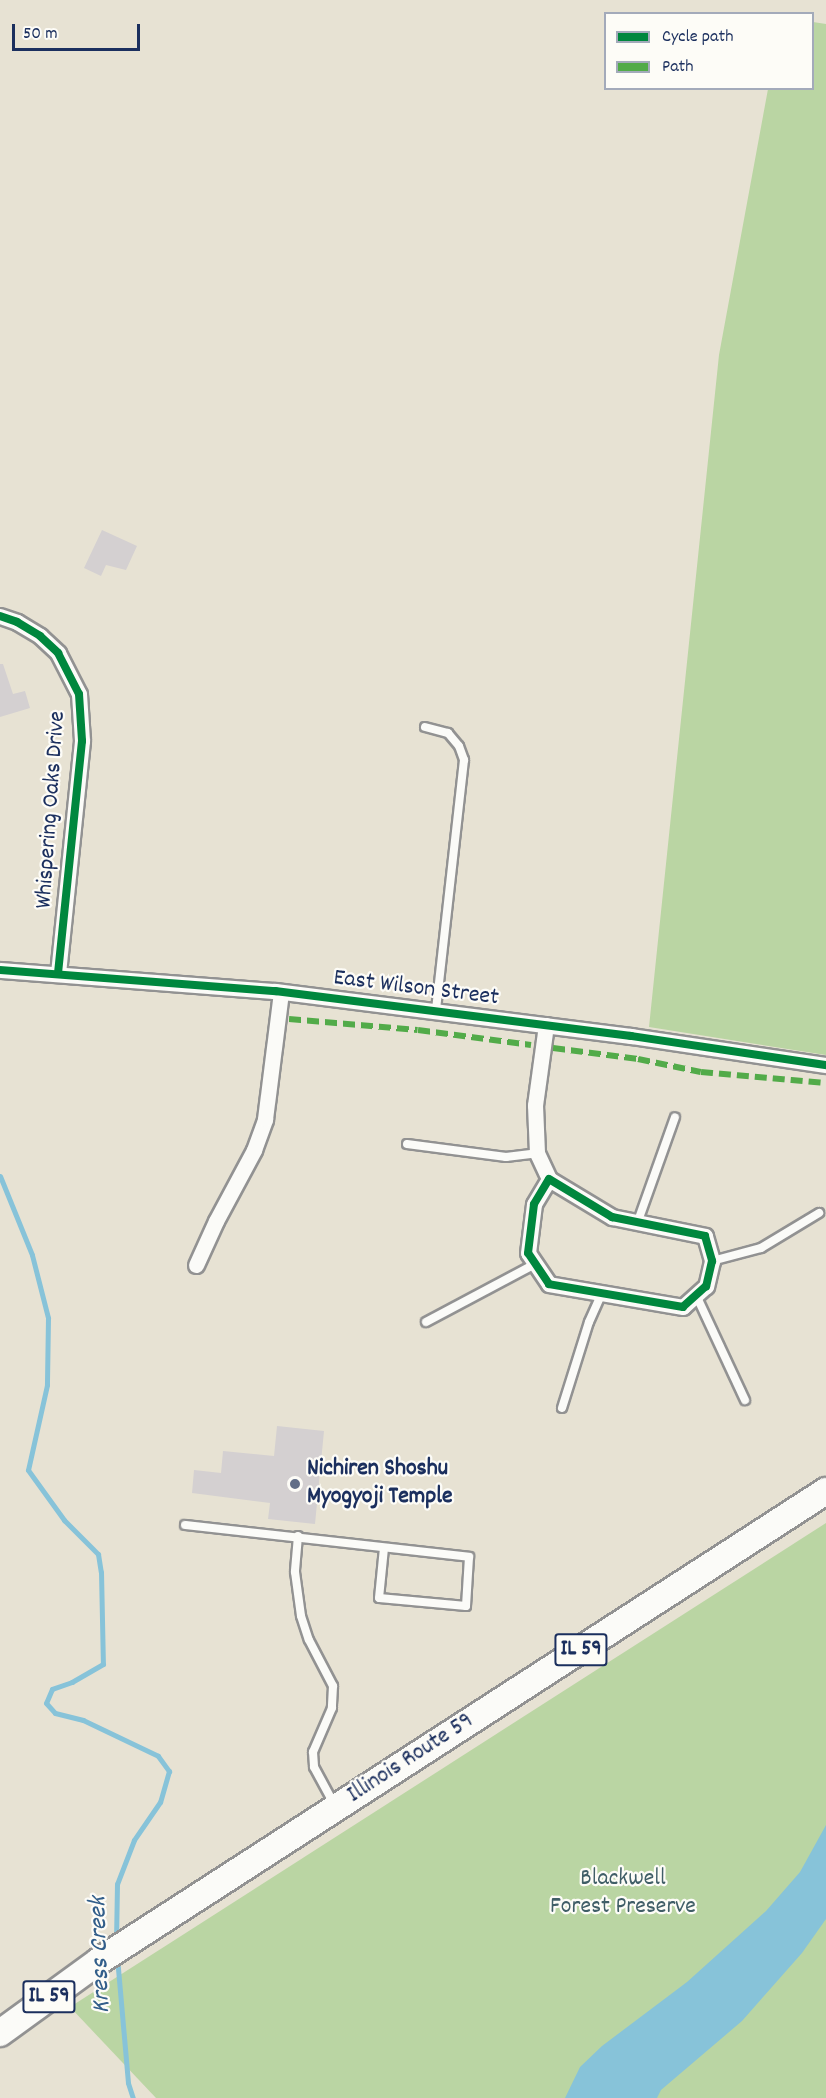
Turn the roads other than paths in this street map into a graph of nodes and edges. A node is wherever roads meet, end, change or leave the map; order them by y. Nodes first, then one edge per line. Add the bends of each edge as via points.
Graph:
1 (0, 616) edge
2 (425, 727) dead end
3 (0, 970) edge
4 (58, 974) junction
5 (281, 993) junction
6 (436, 1011) junction
7 (546, 1025) junction
8 (826, 1065) edge
9 (675, 1117) dead end
10 (407, 1144) dead end
11 (537, 1153) junction
12 (549, 1179) junction
13 (819, 1213) dead end
14 (638, 1221) junction
15 (712, 1261) junction
16 (535, 1264) junction
17 (196, 1265) dead end
18 (602, 1293) junction
19 (696, 1295) junction
20 (426, 1322) dead end
21 (745, 1400) dead end
22 (562, 1408) dead end
23 (826, 1491) edge
24 (185, 1525) dead end
25 (298, 1536) junction
26 (384, 1548) junction
27 (336, 1808) junction
28 (0, 2033) edge

1 - 4 street, Whispering Oaks Drive via 40,636 58,653 79,694 82,741
2 - 6 lane via 448,733 464,760
3 - 4 street, East Wilson Street
4 - 5 street, East Wilson Street
5 - 6 street, East Wilson Street
5 - 17 street via 270,1094 261,1132
6 - 7 street, East Wilson Street
7 - 8 street, East Wilson Street
7 - 11 street via 535,1106
9 - 14 lane
10 - 11 lane via 506,1157
11 - 12 street
12 - 14 street via 612,1217
12 - 16 street via 534,1204 528,1253
13 - 15 lane via 761,1248
14 - 15 street via 705,1236
15 - 19 street via 706,1286
16 - 18 street via 549,1284
16 - 20 lane
18 - 19 street via 683,1306
18 - 22 lane
19 - 21 lane
23 - 27 main road, Illinois Route 59 / IL 59
24 - 25 lane
25 - 26 lane
25 - 27 lane via 296,1572 301,1616 333,1686 332,1708 313,1752 314,1767
26 - 26 lane via 469,1557 466,1606 379,1598
27 - 28 main road, Illinois Route 59 / IL 59 via 99,1961

